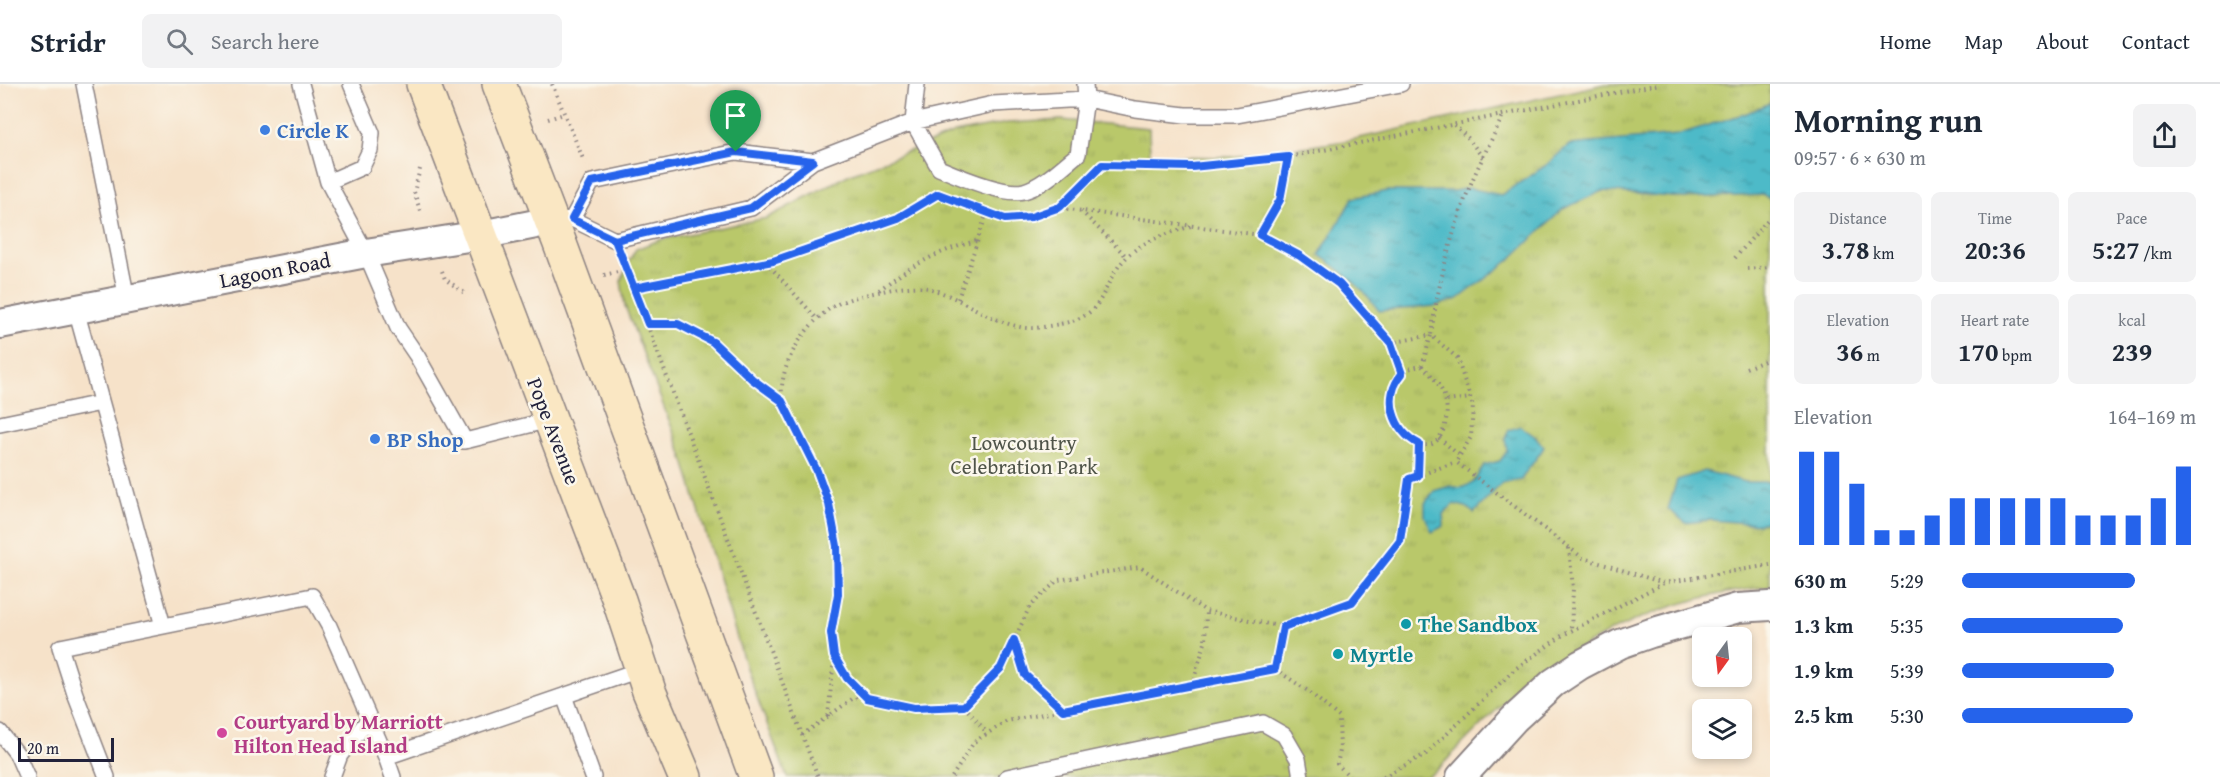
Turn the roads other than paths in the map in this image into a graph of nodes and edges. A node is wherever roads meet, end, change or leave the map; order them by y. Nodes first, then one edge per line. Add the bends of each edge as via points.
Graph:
1 (84, 84) edge
2 (301, 84) edge
3 (351, 84) edge
4 (423, 84) edge
5 (499, 84) edge
6 (917, 84) edge
7 (1401, 84) edge
8 (1086, 92) edge
9 (913, 122) junction
10 (813, 161) junction
11 (328, 182) junction
12 (561, 220) junction
13 (481, 236) junction
14 (366, 253) junction
15 (127, 299) junction
16 (76, 310) junction
17 (0, 324) edge
18 (101, 403) junction
19 (549, 420) junction
20 (0, 424) edge
21 (1770, 606) edge
22 (163, 626) junction
23 (642, 669) junction
24 (564, 696) junction
25 (369, 719) junction
26 (0, 732) edge
27 (386, 757) junction
28 (27, 777) edge
29 (107, 777) edge
30 (332, 777) edge
31 (393, 777) edge
32 (593, 777) edge
33 (685, 777) edge
34 (756, 777) edge
35 (1007, 777) edge
36 (1301, 777) edge
37 (1461, 777) edge

1 - 15 lane
2 - 11 lane
3 - 11 lane via 372,133 370,150 362,167
4 - 13 main road, Pope Avenue
5 - 12 main road
6 - 9 lane
7 - 8 lane via 1237,115 1136,110
8 - 9 lane via 993,104
8 - 9 lane via 1078,154 1052,176 1023,192 989,188 939,168
9 - 10 lane
10 - 12 lane via 736,152 592,182
10 - 12 lane via 751,208 615,240
11 - 14 lane
12 - 13 street, Lagoon Road
12 - 34 main road
13 - 14 street, Lagoon Road
13 - 19 main road, Pope Avenue
14 - 15 street, Lagoon Road
14 - 19 lane via 398,328 465,441
15 - 16 street, Lagoon Road
16 - 17 street, Lagoon Road
16 - 18 lane
18 - 20 lane
18 - 22 lane
19 - 23 main road, Pope Avenue
21 - 37 street via 1738,608 1651,633 1580,664 1514,719
22 - 25 lane via 312,596
22 - 29 lane via 60,647
23 - 24 lane
23 - 33 main road, Pope Avenue
24 - 27 lane
24 - 32 lane
25 - 27 lane
25 - 30 lane via 340,755
26 - 28 lane via 17,754
27 - 31 lane
35 - 36 lane via 1263,723 1284,735 1298,759

